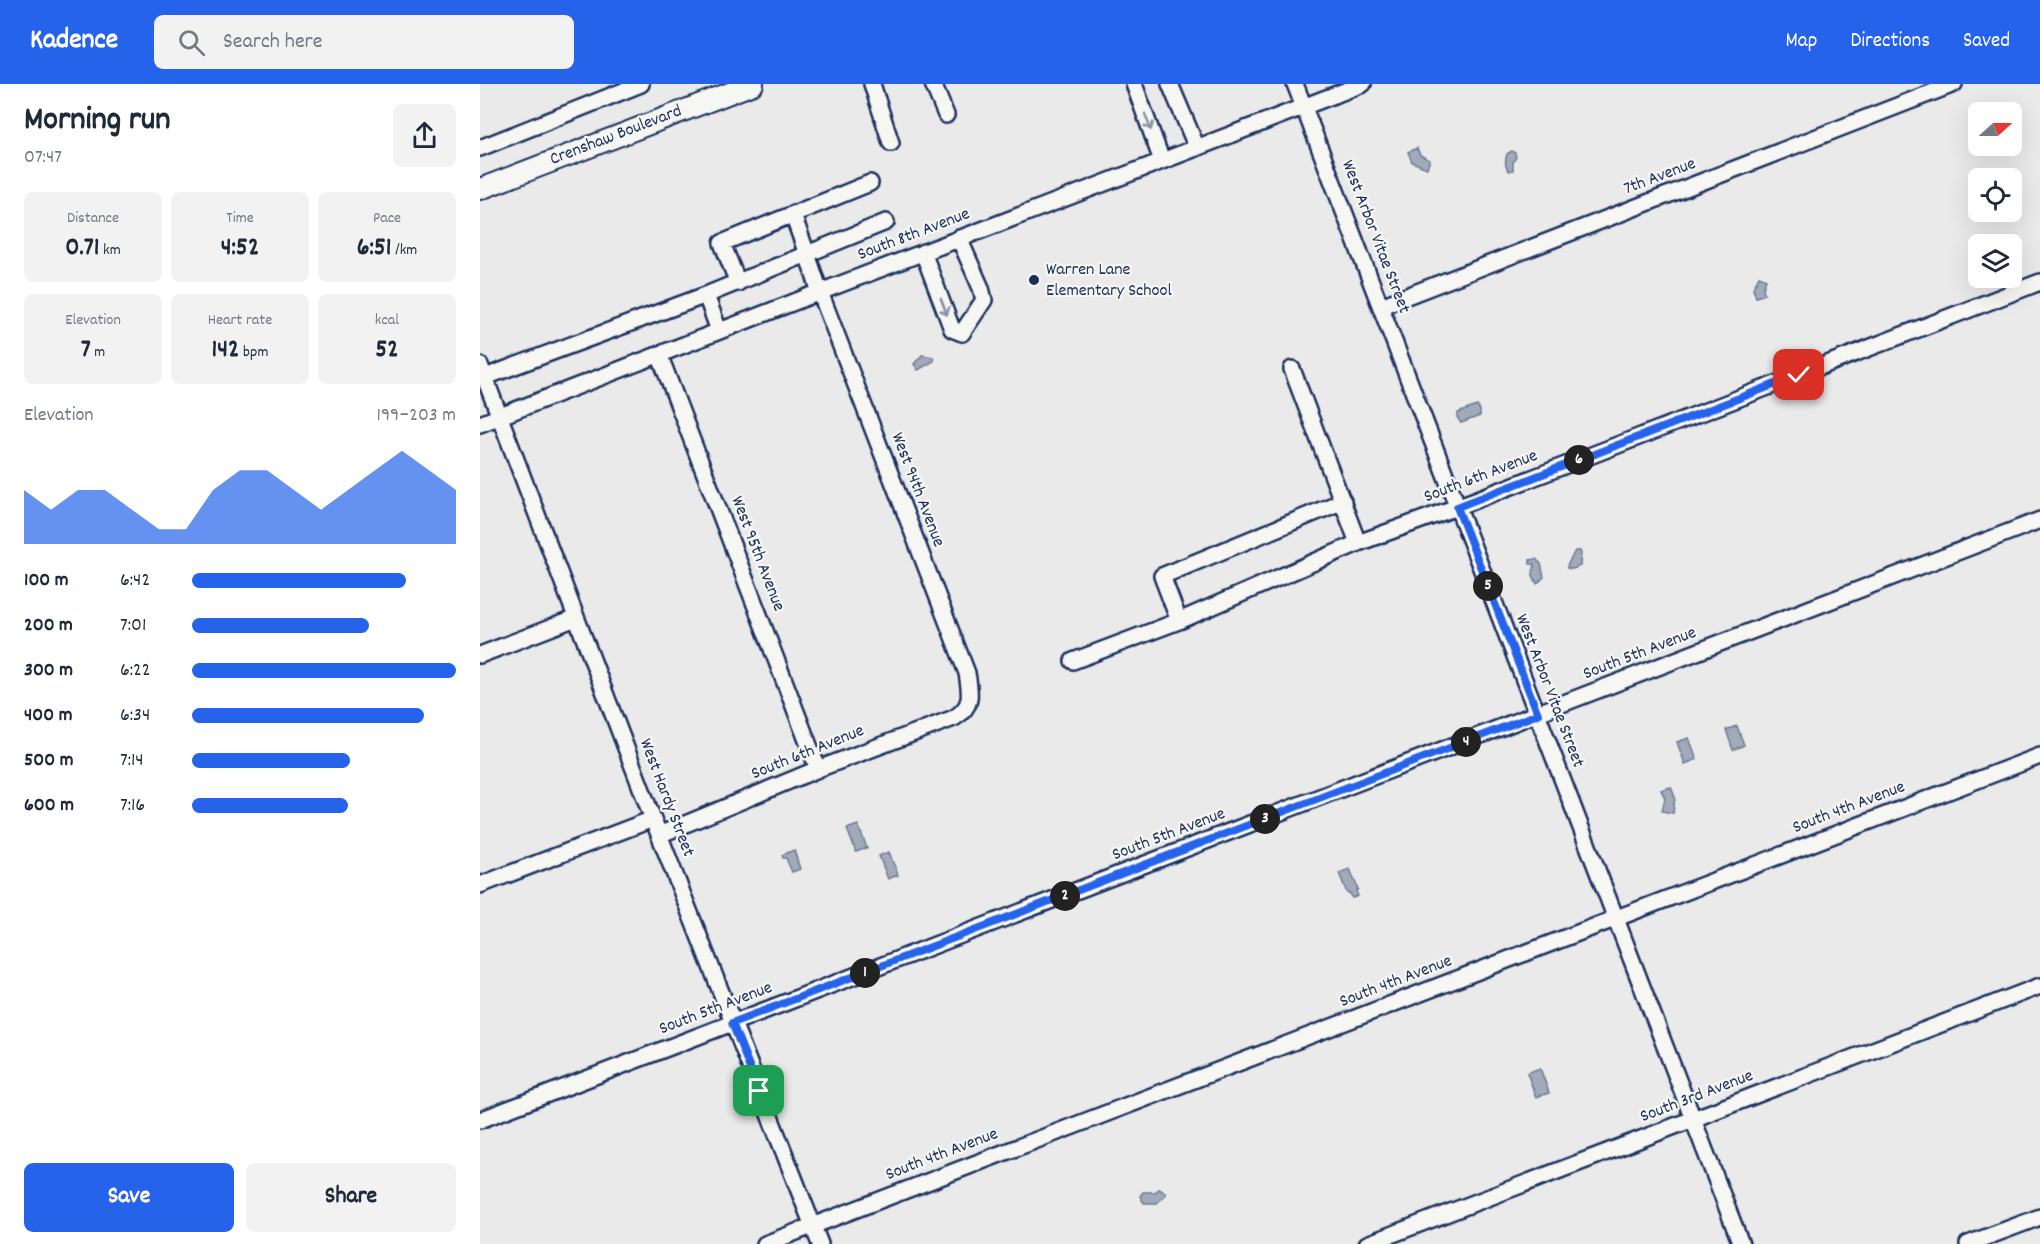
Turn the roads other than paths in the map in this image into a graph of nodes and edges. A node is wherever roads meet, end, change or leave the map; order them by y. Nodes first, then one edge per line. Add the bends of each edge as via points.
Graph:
1 (641, 84) edge
2 (753, 84) edge
3 (872, 84) edge
4 (933, 84) edge
5 (1134, 84) edge
6 (1170, 84) edge
7 (1295, 84) edge
8 (1363, 84) edge
9 (1954, 84) edge
10 (1304, 107) junction
11 (946, 115) dead end
12 (891, 143) dead end
13 (480, 148) edge
14 (1197, 148) junction
15 (1162, 161) junction
16 (870, 183) dead end
17 (480, 189) edge
18 (793, 214) junction
19 (886, 222) dead end
20 (959, 238) junction
21 (922, 252) junction
22 (807, 254) junction
23 (2040, 282) edge
24 (738, 283) junction
25 (820, 292) junction
26 (706, 295) junction
27 (1381, 306) junction
28 (719, 331) junction
29 (659, 354) junction
30 (1292, 369) dead end
31 (482, 371) edge
32 (500, 417) junction
33 (480, 424) edge
34 (1343, 501) junction
35 (1457, 507) junction
36 (2040, 520) edge
37 (1358, 543) junction
38 (576, 618) junction
39 (1179, 621) junction
40 (480, 655) edge
41 (1073, 661) dead end
42 (968, 705) joint
43 (1538, 714) junction
44 (2040, 756) edge
45 (819, 769) junction
46 (653, 819) junction
47 (659, 835) junction
48 (480, 885) edge
49 (1616, 918) junction
50 (2040, 986) edge
51 (732, 1023) junction
52 (1692, 1119) junction
53 (480, 1120) edge
54 (2040, 1217) edge
55 (813, 1226) junction
56 (765, 1244) edge
57 (820, 1244) edge
58 (1367, 1244) edge
59 (1740, 1244) edge
60 (1968, 1244) edge

1 - 13 street
2 - 17 main road, Crenshaw Boulevard
3 - 12 street
4 - 11 street
5 -> 15 street
6 - 14 street
7 - 10 street, West Arbor Vitae Street
8 - 10 street, South 8th Avenue
9 - 27 street, 7th Avenue
10 - 14 street, South 8th Avenue
10 - 27 street, West Arbor Vitae Street
14 - 15 street, South 8th Avenue
15 - 20 street, South 8th Avenue
16 - 18 street
18 - 22 street, West 94th Avenue
18 - 24 street via 722,243
19 - 22 street
20 - 21 street, South 8th Avenue
21 -> 20 street via 952,329 962,333 984,300
21 - 25 street, South 8th Avenue
22 - 24 street
22 - 25 street, West 94th Avenue
23 - 35 street, South 6th Avenue
24 - 26 street
25 - 28 street, South 8th Avenue
25 - 42 street, West 94th Avenue via 967,673
26 - 28 street
26 - 31 street
27 - 35 street, West Arbor Vitae Street
28 - 29 street, South 8th Avenue
29 - 32 street, South 8th Avenue
29 - 45 street, West 95th Avenue
30 - 34 street
31 - 32 street, West Hardy Street
32 - 33 street, South 8th Avenue
32 - 38 street, West Hardy Street
34 - 37 street
34 - 39 street via 1162,576
35 - 37 street, South 6th Avenue
35 - 43 street, West Arbor Vitae Street
36 - 43 street, South 5th Avenue
37 - 39 street, South 6th Avenue
38 - 40 street
38 - 46 street, West Hardy Street
39 - 41 street, South 6th Avenue
42 - 45 street, South 6th Avenue via 954,718
43 - 49 street, West Arbor Vitae Street
43 - 51 street, South 5th Avenue
44 - 49 street, South 4th Avenue
45 - 47 street, South 6th Avenue
46 - 47 street, West Hardy Street
46 - 48 street
47 - 51 street, West Hardy Street
49 - 52 street, West Arbor Vitae Street
49 - 55 street, South 4th Avenue
50 - 52 street, South 3rd Avenue
51 - 53 street, South 5th Avenue
51 - 55 street, West Hardy Street
52 - 58 street, South 3rd Avenue
52 - 59 street, West Arbor Vitae Street
54 - 60 street
55 - 56 street, South 4th Avenue
55 - 57 street, West Hardy Street

